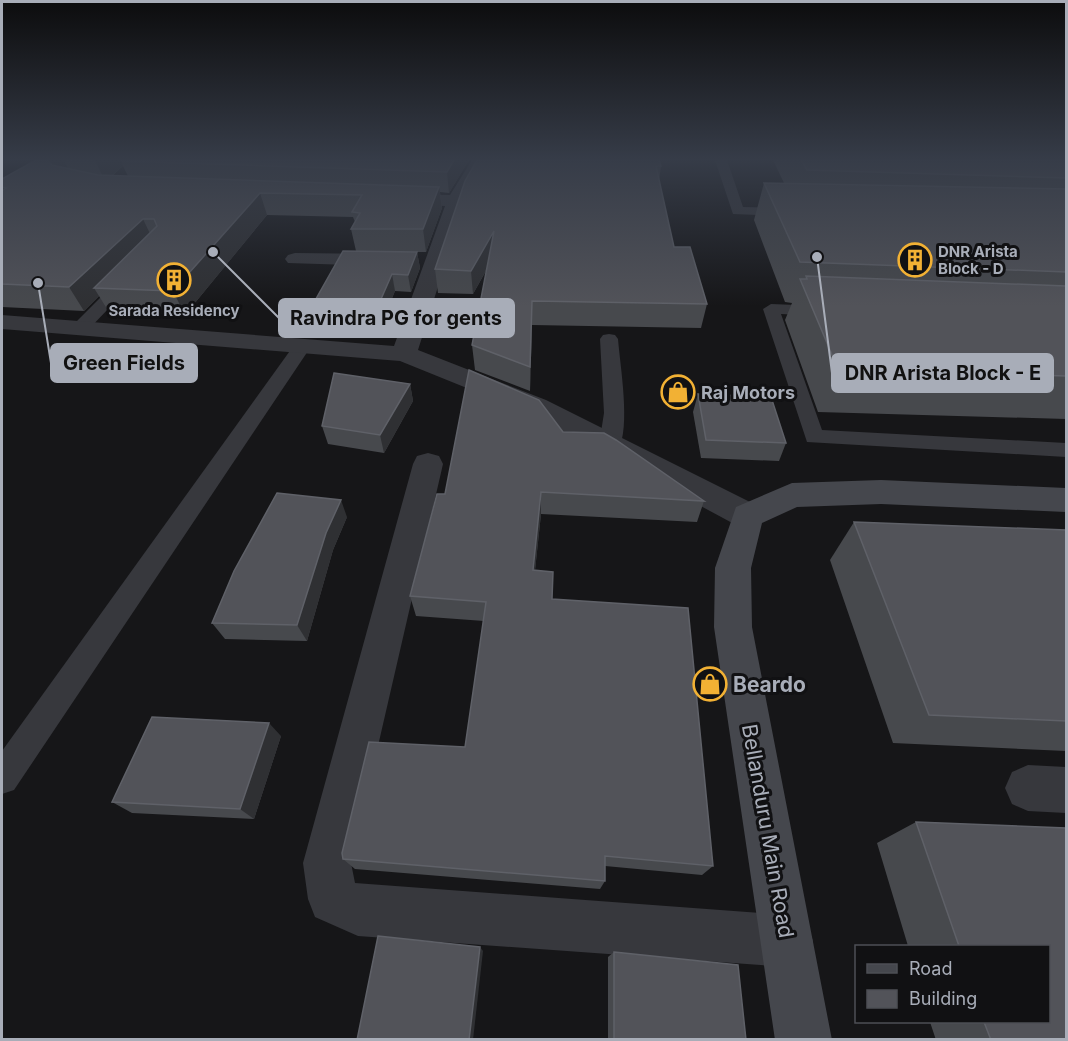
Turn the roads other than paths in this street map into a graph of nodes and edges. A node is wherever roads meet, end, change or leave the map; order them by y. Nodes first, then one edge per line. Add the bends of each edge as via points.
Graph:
1 (453, 209) edge
2 (737, 209) edge
3 (797, 213) edge
4 (295, 259) dead end
5 (435, 260) junction
6 (141, 266) edge
7 (842, 312) edge
8 (2, 322) edge
9 (81, 327) junction
10 (609, 339) dead end
11 (303, 345) junction
12 (404, 354) junction
13 (610, 445) junction
14 (1063, 454) edge
15 (428, 464) dead end
16 (1066, 500) edge
17 (748, 516) junction
18 (2, 778) edge
19 (787, 941) junction
20 (804, 1040) edge

1 - 5 street
2 - 3 lane
4 - 5 street
5 - 12 street
6 - 9 lane
7 - 14 lane via 771,309 814,438
8 - 9 street
9 - 11 street
10 - 13 lane via 614,413
11 - 12 street
11 - 18 lane
12 - 13 street via 536,406
13 - 17 street
15 - 19 street via 327,862 333,899 358,910
16 - 17 street via 881,492 792,495
17 - 19 street, Bellanduru Main Road via 733,568 733,627
19 - 20 street, Bellanduru Main Road

